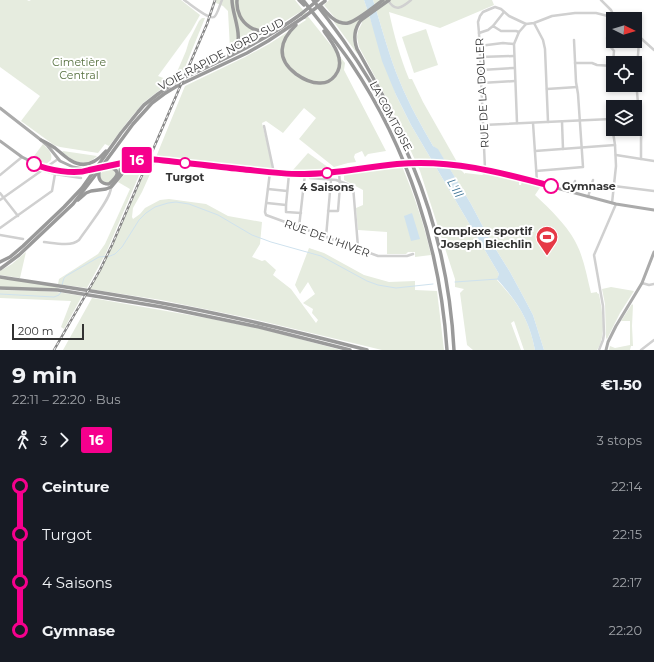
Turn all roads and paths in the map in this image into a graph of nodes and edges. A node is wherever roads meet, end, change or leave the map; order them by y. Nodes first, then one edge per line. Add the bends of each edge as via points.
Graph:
1 (184, 0) edge
2 (222, 0) edge
3 (232, 0) edge
4 (237, 0) edge
5 (299, 0) edge
6 (303, 0) edge
7 (315, 0) edge
8 (325, 0) edge
9 (383, 0) edge
10 (388, 0) edge
11 (411, 0) edge
12 (601, 0) edge
13 (504, 12) junction
14 (612, 12) edge
15 (312, 13) junction
16 (301, 14) junction
17 (606, 15) edge
18 (304, 17) junction
19 (361, 18) junction
20 (318, 20) junction
21 (534, 23) junction
22 (526, 24) junction
23 (493, 26) junction
24 (519, 32) junction
25 (479, 33) junction
26 (642, 39) edge
27 (574, 40) dead end
28 (514, 44) junction
29 (479, 46) junction
30 (654, 50) edge
31 (514, 56) junction
32 (480, 57) junction
33 (575, 63) junction
34 (211, 65) junction
35 (606, 66) edge
36 (514, 68) junction
37 (480, 70) junction
38 (515, 81) junction
39 (481, 83) junction
40 (577, 87) junction
41 (547, 89) junction
42 (0, 108) edge
43 (606, 119) edge
44 (581, 121) junction
45 (548, 122) junction
46 (562, 122) junction
47 (394, 123) junction
48 (534, 123) junction
49 (517, 124) junction
50 (483, 125) junction
51 (264, 126) dead end
52 (614, 136) edge
53 (641, 136) edge
54 (41, 140) junction
55 (0, 141) edge
56 (114, 144) junction
57 (615, 145) junction
58 (582, 148) junction
59 (563, 149) junction
60 (535, 150) junction
61 (616, 155) junction
62 (22, 157) junction
63 (58, 159) junction
64 (641, 159) junction
65 (137, 160) junction
66 (654, 161) edge
67 (123, 163) junction
68 (108, 166) junction
69 (127, 168) junction
70 (44, 169) junction
71 (100, 169) junction
72 (485, 169) junction
73 (89, 170) junction
74 (536, 171) junction
75 (339, 172) junction
76 (272, 173) junction
77 (55, 174) junction
78 (289, 174) junction
79 (307, 174) junction
80 (0, 175) edge
81 (117, 176) junction
82 (81, 178) dead end
83 (331, 180) junction
84 (594, 180) dead end
85 (340, 181) junction
86 (575, 181) dead end
87 (536, 182) junction
88 (110, 186) junction
89 (614, 186) junction
90 (268, 190) junction
91 (288, 191) junction
92 (654, 191) edge
93 (571, 192) junction
94 (0, 193) edge
95 (4, 197) junction
96 (588, 197) junction
97 (0, 200) edge
98 (267, 203) junction
99 (73, 204) junction
100 (614, 204) junction
101 (286, 205) junction
102 (654, 210) edge
103 (328, 211) junction
104 (301, 213) junction
105 (18, 216) junction
106 (298, 227) junction
107 (0, 228) edge
108 (0, 235) edge
109 (326, 237) junction
110 (23, 239) dead end
111 (44, 242) dead end
112 (357, 249) junction
113 (654, 252) edge
114 (413, 254) dead end
115 (0, 262) edge
116 (0, 269) edge
117 (0, 277) edge
118 (642, 283) junction
119 (654, 284) edge
120 (0, 288) edge
121 (64, 289) junction
122 (654, 340) edge
123 (350, 350) edge
124 (367, 350) edge
125 (447, 350) edge
126 (454, 350) edge
127 (600, 350) edge
128 (606, 350) edge
129 (641, 350) edge

1 - 2 street via 210,18 215,16
3 - 34 highway via 238,32 236,48
4 - 16 highway via 242,20 258,30 274,30
5 - 15 highway
6 - 15 highway, LA COMTOISE
7 - 16 highway, VOIE RAPIDE NORD-SUD, bridge
7 - 19 highway via 332,18 341,23
7 - 47 highway, LA COMTOISE via 356,58
8 - 18 highway, VOIE RAPIDE NORD-SUD, bridge
9 - 19 highway
10 - 11 street via 391,6 397,8 405,6
10 - 19 highway, bridge
12 - 14 street
13 - 22 street
13 - 23 street
13 - 25 street, RUE DE LA DOLLER via 495,7 484,12 478,22
15 - 20 highway, LA COMTOISE
16 - 34 highway, VOIE RAPIDE NORD-SUD via 266,37
17 - 21 street via 575,13 552,16
18 - 20 highway via 286,36 282,46 283,58 297,75 322,83 336,75 340,62
18 - 71 highway, VOIE RAPIDE NORD-SUD via 263,44 158,98 146,108
19 - 47 highway via 354,36 356,49 387,103
20 - 125 highway, LA COMTOISE via 366,87 406,167 432,247 443,305
21 - 22 street
21 - 41 street via 545,50
22 - 24 street
23 - 24 street via 501,31
23 - 25 street
24 - 28 street
25 - 29 street, RUE DE LA DOLLER
26 - 30 street
27 - 33 street
28 - 29 street via 496,43
28 - 31 street
29 - 32 street, RUE DE LA DOLLER
31 - 32 street
31 - 36 street
32 - 37 street, RUE DE LA DOLLER
33 - 35 street
33 - 40 street
34 - 56 highway, VOIE RAPIDE NORD-SUD via 177,81 154,96 138,112
36 - 37 street
36 - 38 street
37 - 39 street, RUE DE LA DOLLER
38 - 39 street
38 - 49 street
39 - 50 street, RUE DE LA DOLLER
40 - 41 street
40 - 44 street
41 - 45 street
42 - 54 main road
43 - 44 street
44 - 46 street
44 - 58 street
45 - 46 street
45 - 48 street
46 - 59 street
47 - 126 highway, LA COMTOISE via 420,183 439,246 450,304
48 - 49 street
48 - 60 street
49 - 50 street
50 - 72 street, RUE DE LA DOLLER
51 - 76 street
52 - 57 street
53 - 64 street
54 - 56 highway via 72,161 82,164 96,161
54 - 63 main road
55 - 62 main road
56 - 115 highway, VOIE RAPIDE NORD-SUD via 64,208 24,246
57 - 58 street
57 - 61 street
58 - 59 street
58 - 74 street via 583,167
59 - 60 street
60 - 74 street
61 - 64 street
61 - 89 street
62 - 70 main road
62 - 80 street
63 - 70 street
63 - 73 main road via 73,167
64 - 66 street
65 - 67 main road
65 - 69 highway
65 - 76 main road via 150,159
67 - 68 main road
67 - 69 highway
67 - 81 highway
68 - 73 main road, bridge
68 - 81 highway via 117,170
69 - 88 highway
70 - 73 main road via 76,172
70 - 77 street
70 - 95 street
71 - 88 highway via 100,181
71 - 99 highway, VOIE RAPIDE NORD-SUD
72 - 75 main road, bridge via 431,163 396,164
72 - 87 main road
74 - 87 street
75 - 79 main road
75 - 85 street
76 - 78 main road
76 - 90 street
77 - 82 street
77 - 105 street via 52,191
78 - 79 main road
78 - 91 street
79 - 83 street via 310,178
79 - 104 street
81 - 88 highway
83 - 85 street
83 - 103 street
84 - 96 street
85 - 103 street via 338,211
85 - 112 street via 353,186
86 - 93 street
87 - 93 main road
88 - 99 highway via 86,193
88 - 111 street via 107,200 79,240 71,244
89 - 92 street
89 - 100 street
90 - 91 street
90 - 98 street
91 - 101 street
93 - 96 main road
94 - 95 street
95 - 97 street
95 - 105 street
96 - 100 main road
98 - 101 street
98 - 106 street, RUE DE L'HIVER via 266,215
99 - 116 highway, VOIE RAPIDE NORD-SUD
100 - 102 main road
100 - 127 street via 594,255 604,306 604,334
101 - 104 street via 286,212
103 - 109 street
104 - 106 street
105 - 107 street
106 - 109 street, RUE DE L'HIVER
108 - 110 street
109 - 112 street, RUE DE L'HIVER
112 - 114 street, RUE DE L'HIVER via 378,256
113 - 118 main road
117 - 121 highway
118 - 119 street
118 - 128 main road via 616,326
120 - 121 highway
121 - 123 highway via 216,318
121 - 124 highway via 214,313
122 - 129 street

